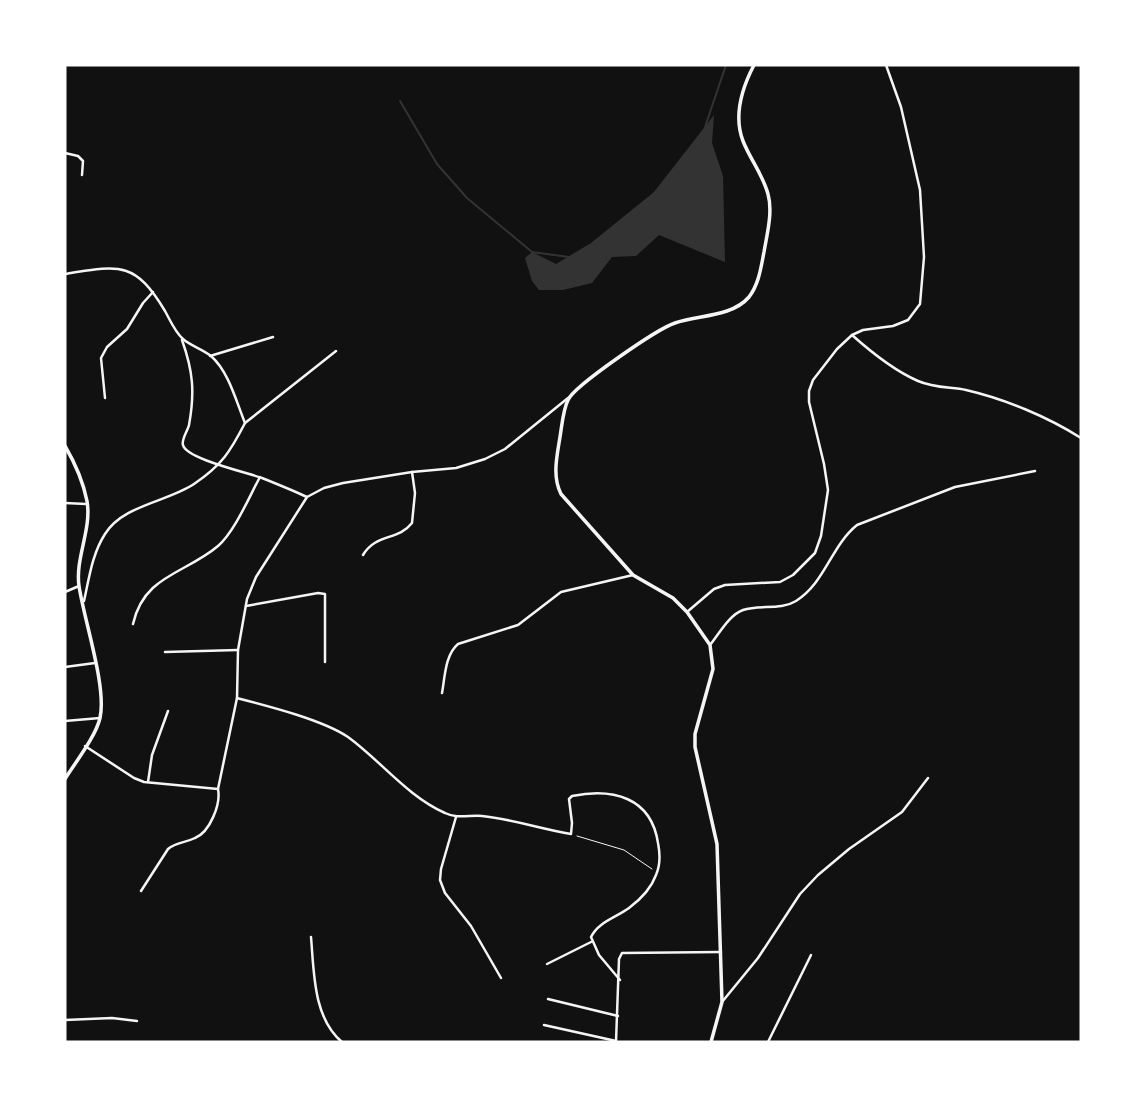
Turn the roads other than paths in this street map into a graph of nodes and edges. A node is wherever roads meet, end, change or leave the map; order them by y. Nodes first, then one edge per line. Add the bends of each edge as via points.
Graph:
1 (754, 65) edge
2 (886, 65) edge
3 (65, 153) edge
4 (82, 175) dead end
5 (65, 274) edge
6 (153, 292) junction
7 (852, 335) junction
8 (273, 337) dead end
9 (181, 338) junction
10 (336, 351) dead end
11 (211, 356) junction
12 (105, 398) dead end
13 (568, 398) junction
14 (245, 424) junction
15 (1081, 438) edge
16 (65, 446) edge
17 (218, 465) junction
18 (1035, 471) dead end
19 (412, 472) junction
20 (260, 477) junction
21 (307, 496) junction
22 (65, 503) edge
23 (88, 505) junction
24 (363, 555) dead end
25 (633, 575) junction
26 (79, 586) junction
27 (65, 592) edge
28 (83, 601) junction
29 (246, 606) junction
30 (687, 612) junction
31 (133, 624) dead end
32 (709, 645) junction
33 (238, 650) junction
34 (165, 652) dead end
35 (325, 662) dead end
36 (94, 663) junction
37 (65, 667) edge
38 (442, 693) dead end
39 (237, 698) junction
40 (168, 711) dead end
41 (100, 718) junction
42 (65, 720) edge
43 (85, 746) junction
44 (65, 777) edge
45 (928, 778) dead end
46 (148, 782) junction
47 (218, 789) junction
48 (456, 817) junction
49 (141, 891) dead end
50 (311, 937) dead end
51 (592, 942) junction
52 (721, 952) junction
53 (811, 955) dead end
54 (547, 964) dead end
55 (501, 978) dead end
56 (620, 979) junction
57 (548, 999) dead end
58 (722, 1002) junction
59 (618, 1016) junction
60 (65, 1020) edge
61 (137, 1021) dead end
62 (544, 1025) dead end
63 (342, 1042) edge
64 (616, 1042) edge
65 (711, 1042) edge
66 (768, 1042) edge

1 - 13 street via 739,105 738,123 770,204 761,268 751,295 732,309 654,333
2 - 7 street via 919,178 923,290 920,304 908,320
3 - 4 street via 83,161
5 - 6 street via 119,268 133,272
6 - 9 street
6 - 12 street via 101,358
7 - 15 street via 918,381 1008,403
7 - 30 street via 813,380 809,391 828,490 815,553 780,582 725,585
8 - 11 street
9 - 11 street
9 - 17 street via 194,397 183,445
10 - 14 street
11 - 14 street via 228,382
13 - 19 street via 505,449 485,459 456,468
13 - 25 street via 557,456 557,486
14 - 17 street
16 - 23 street
17 - 20 street
17 - 28 street via 193,485 114,524 93,561
18 - 32 street via 955,487 857,525 804,595 786,605 742,610
19 - 21 street via 343,483
19 - 24 street via 412,523 371,544
20 - 21 street
20 - 31 street via 218,545 151,589 141,599
21 - 29 street via 256,577
22 - 23 street
23 - 26 street
25 - 30 street via 673,598
25 - 38 street via 561,592 518,625 458,644 448,660
26 - 27 street
26 - 28 street
28 - 36 street
29 - 33 street
29 - 35 street via 325,594
30 - 32 street
32 - 52 street via 713,669 695,747 716,834
33 - 34 street
33 - 39 street
36 - 37 street
36 - 41 street via 101,693
39 - 47 street
39 - 48 street via 328,726 421,799
40 - 46 street
41 - 42 street
41 - 43 street
43 - 44 street
43 - 46 street
45 - 58 street via 902,813 849,849 800,894
46 - 47 street
47 - 49 street via 219,803 209,823 195,838 168,849
48 - 51 street via 489,817 571,834 572,796 600,794 635,801 653,820 659,851 657,872 647,892 597,928
48 - 55 street via 440,880
50 - 63 street via 316,989 328,1027
51 - 54 street
51 - 56 street
52 - 56 street via 626,952 620,955
52 - 58 street
53 - 66 street
56 - 59 street
57 - 59 street
58 - 65 street
59 - 64 street
60 - 61 street
62 - 64 street

